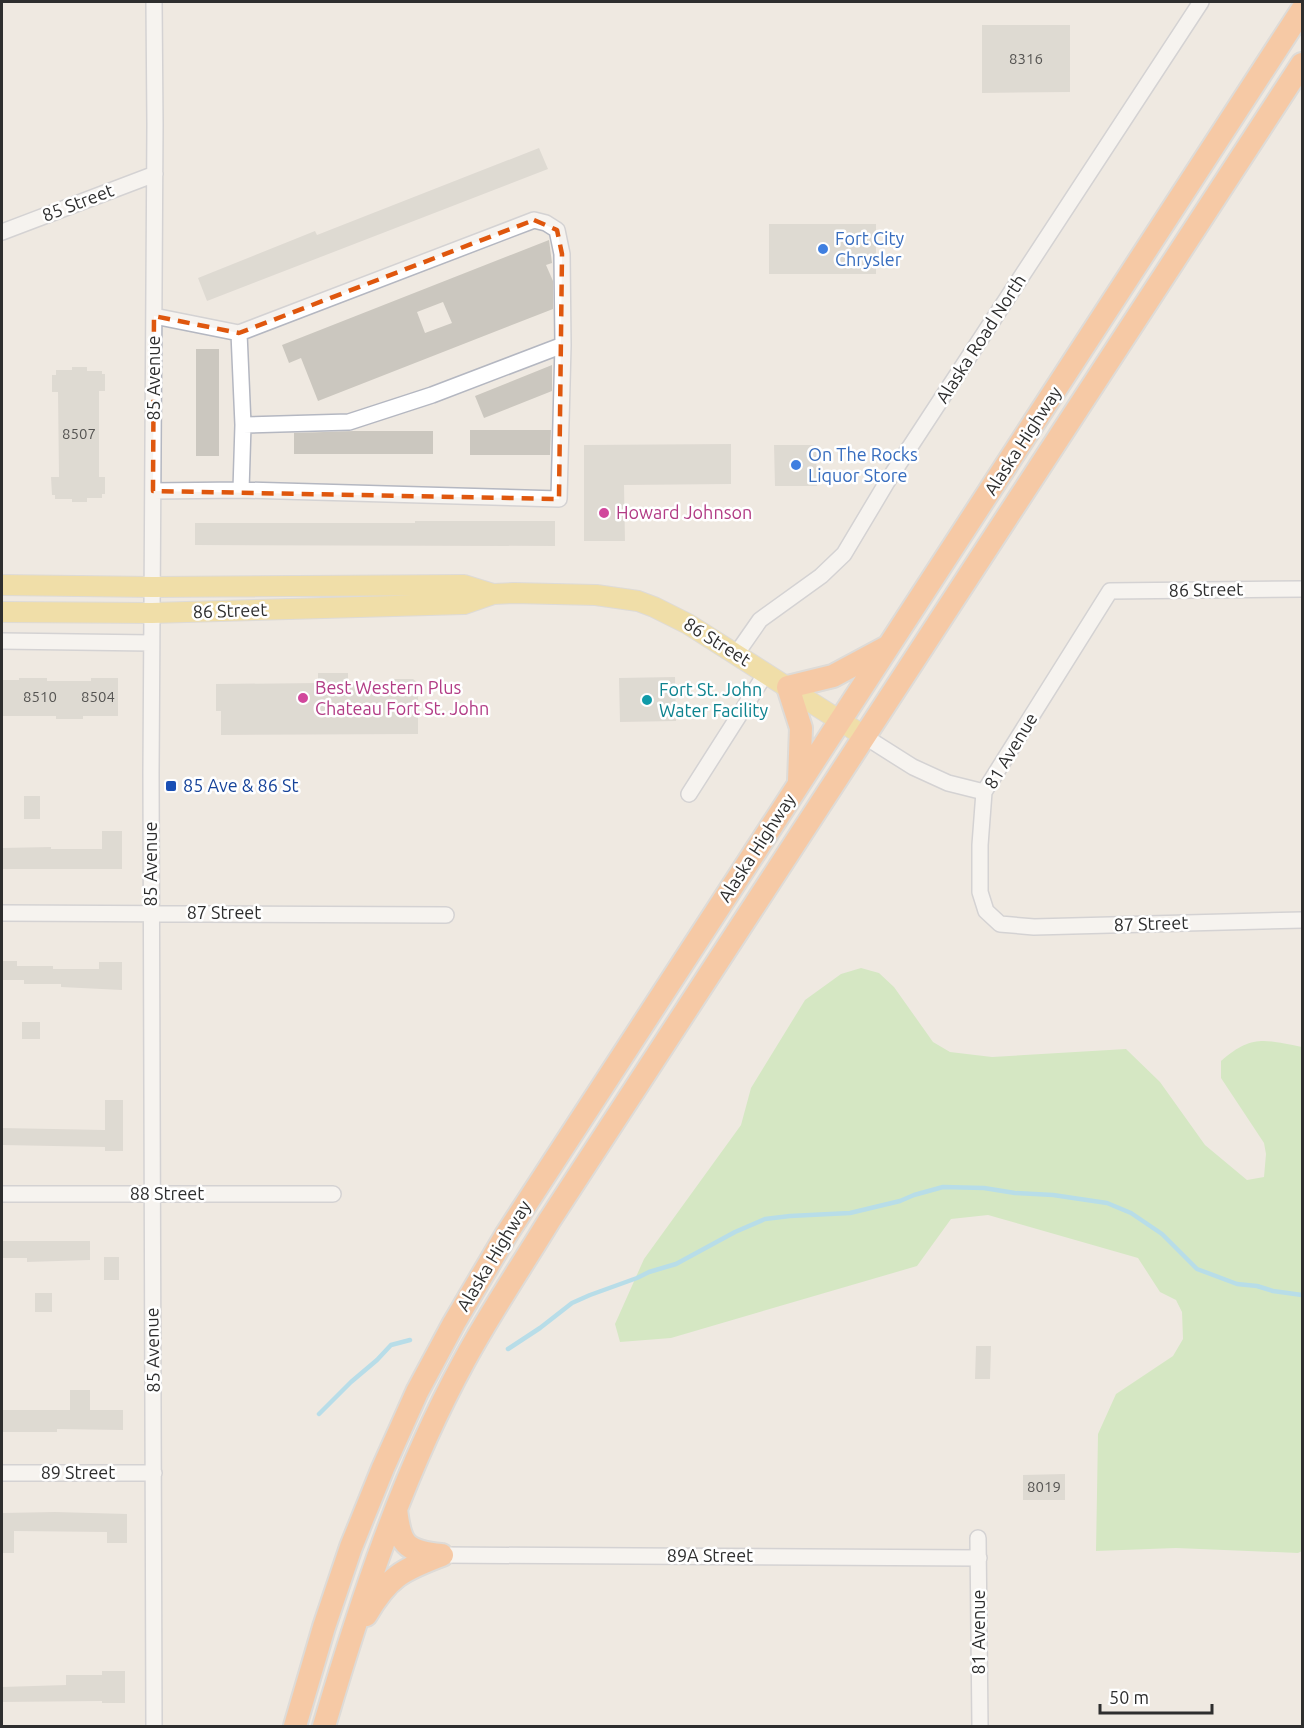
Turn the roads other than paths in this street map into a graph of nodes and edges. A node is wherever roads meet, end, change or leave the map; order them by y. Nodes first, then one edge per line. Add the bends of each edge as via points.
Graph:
1 (154, 2) edge
2 (1202, 2) edge
3 (1302, 10) edge
4 (1302, 64) edge
5 (155, 174) junction
6 (2, 232) edge
7 (154, 316) junction
8 (239, 333) junction
9 (563, 345) junction
10 (243, 425) junction
11 (241, 490) junction
12 (153, 491) junction
13 (2, 585) edge
14 (153, 587) junction
15 (1302, 589) edge
16 (1110, 591) joint
17 (493, 594) junction
18 (2, 612) edge
19 (152, 613) junction
20 (2, 641) edge
21 (151, 643) junction
22 (889, 646) junction
23 (737, 653) junction
24 (766, 673) junction
25 (788, 687) junction
26 (840, 720) junction
27 (864, 736) junction
28 (799, 783) junction
29 (984, 792) junction
30 (688, 794) dead end
31 (2, 912) edge
32 (151, 913) junction
33 (446, 915) dead end
34 (1302, 920) edge
35 (1000, 924) joint
36 (2, 1194) edge
37 (333, 1194) dead end
38 (152, 1195) junction
39 (2, 1473) edge
40 (154, 1473) junction
41 (396, 1507) junction
42 (978, 1538) dead end
43 (442, 1555) junction
44 (979, 1558) junction
45 (348, 1646) junction
46 (154, 1726) edge
47 (295, 1726) edge
48 (324, 1726) edge
49 (980, 1726) edge

1 - 5 street, 85 Avenue
2 - 23 street, Alaska Road North via 887,482 853,542 836,564 760,620
3 - 22 highway, Alaska Highway
4 - 27 highway, Alaska Highway
5 - 6 street, 85 Street
5 - 7 street, 85 Avenue
7 - 8 street
7 - 12 street, 85 Avenue
8 - 9 street via 534,220 557,230 562,254
8 - 10 street
9 - 10 street via 349,422
9 - 11 street via 559,499
10 - 11 street
11 - 12 street
12 - 14 street, 85 Avenue
13 - 14 main road, 86 Street
14 - 17 main road, 86 Street via 464,585
14 - 19 street, 85 Avenue
15 - 16 street, 86 Street
16 - 29 street, 81 Avenue
17 - 19 main road, 86 Street via 464,604
17 - 23 main road, 86 Street via 576,593 638,601 669,613
18 - 19 main road, 86 Street
19 - 21 street, 85 Avenue
20 - 21 street
21 - 32 street, 85 Avenue
22 - 25 highway via 833,676
22 - 26 highway, Alaska Highway
23 - 24 main road, 86 Street
24 - 25 main road, 86 Street
24 - 30 street
25 - 26 main road, 86 Street
25 - 28 highway via 801,728
26 - 27 main road, 86 Street
26 - 28 highway, Alaska Highway
27 - 29 street, 86 Street via 913,767 948,783
27 - 41 highway, Alaska Highway via 501,1299 464,1362
28 - 47 highway, Alaska Highway via 506,1234 448,1333 417,1392 351,1546
29 - 35 street, 81 Avenue via 980,892 986,911
31 - 32 street, 87 Street
32 - 33 street, 87 Street
32 - 38 street, 85 Avenue
34 - 35 street, 87 Street via 1034,927
36 - 38 street, 88 Street
37 - 38 street, 88 Street
38 - 40 street, 85 Avenue
39 - 40 street, 89 Street
40 - 46 street, 85 Avenue
41 - 43 highway via 399,1534 408,1546 420,1553
41 - 45 highway, Alaska Highway
42 - 44 street, 81 Avenue
43 - 44 street, 89A Street
43 - 45 highway via 401,1572 387,1583
44 - 49 street, 81 Avenue
45 - 48 highway, Alaska Highway

